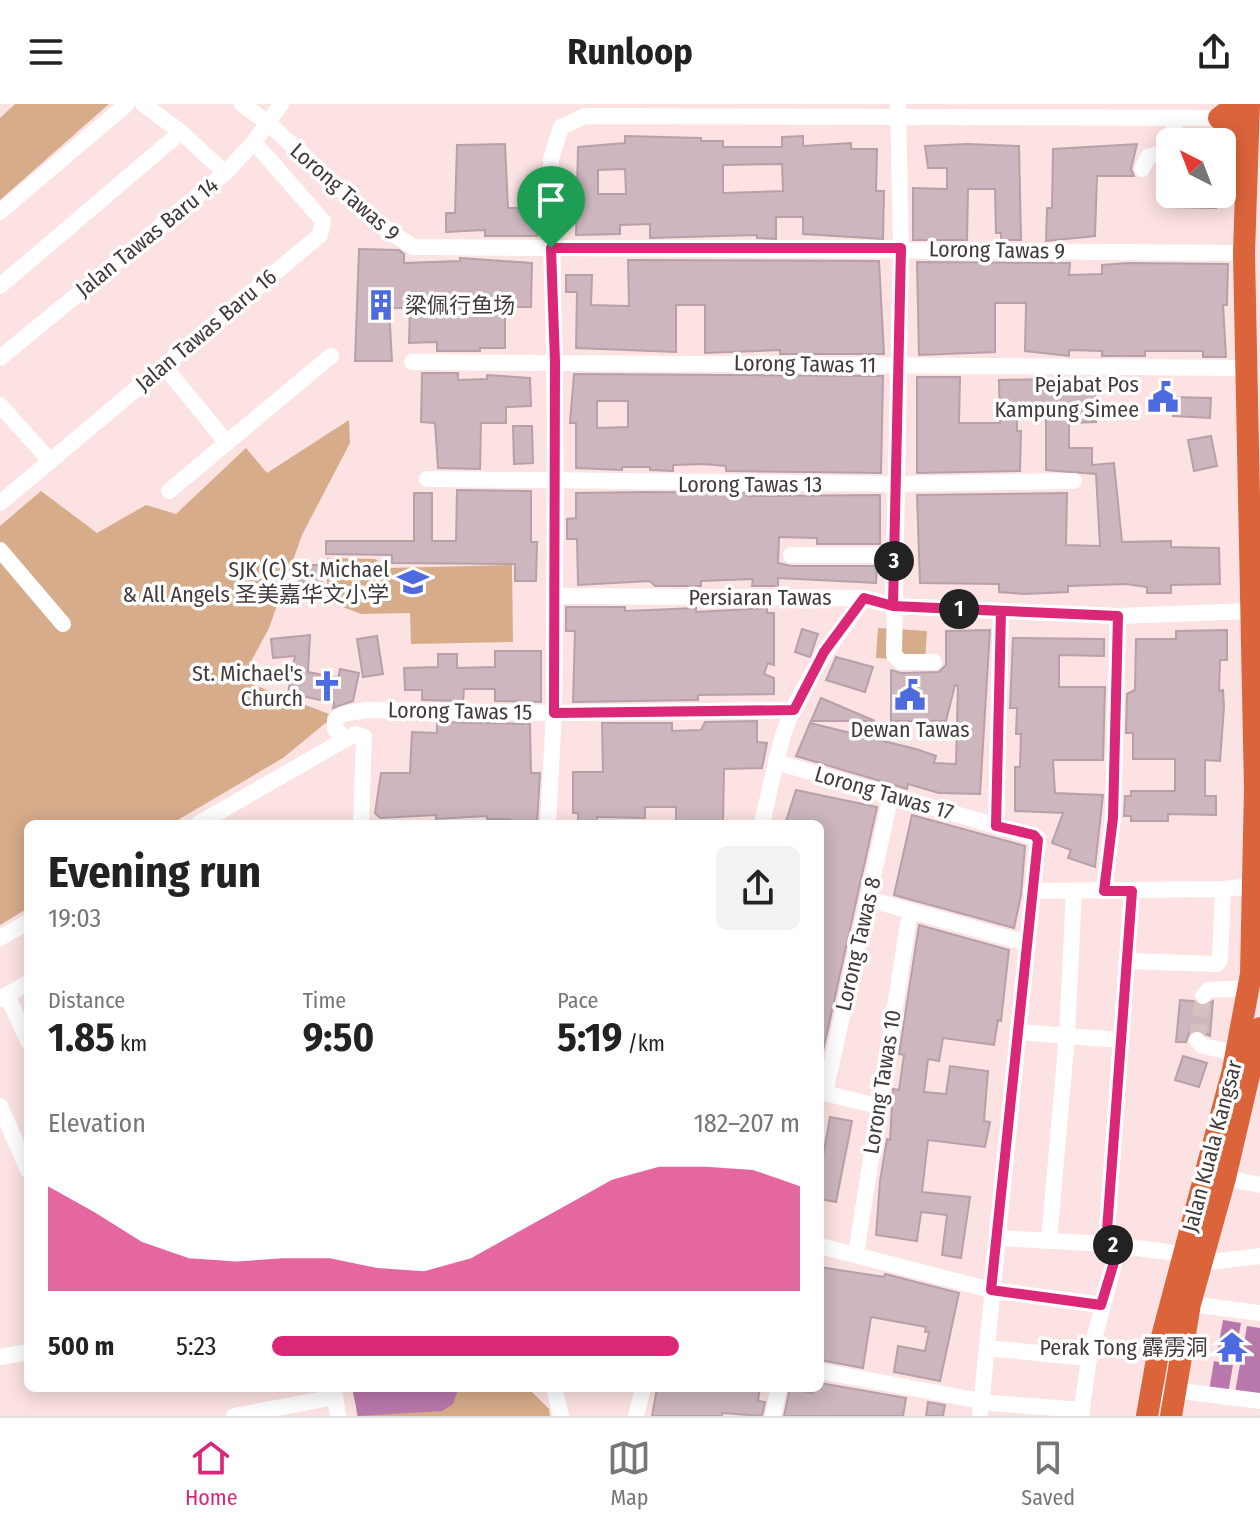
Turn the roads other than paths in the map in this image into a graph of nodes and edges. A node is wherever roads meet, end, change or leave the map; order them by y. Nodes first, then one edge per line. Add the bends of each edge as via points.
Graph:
1 (127, 104) edge
2 (143, 104) edge
3 (242, 104) edge
4 (281, 104) edge
5 (1134, 111) edge
6 (898, 112) edge
7 (1251, 113) edge
8 (1174, 118) junction
9 (1219, 118) junction
10 (268, 123) junction
11 (1174, 128) edge
12 (181, 132) junction
13 (254, 142) junction
14 (1260, 152) edge
15 (1156, 155) edge
16 (1142, 169) dead end
17 (225, 173) junction
18 (334, 186) junction
19 (1260, 193) edge
20 (309, 206) junction
21 (0, 212) edge
22 (1245, 220) junction
23 (551, 248) junction
24 (901, 248) junction
25 (1244, 253) junction
26 (0, 286) edge
27 (331, 356) dead end
28 (0, 358) edge
29 (412, 362) dead end
30 (555, 362) junction
31 (899, 365) junction
32 (164, 366) junction
33 (1247, 368) junction
34 (0, 405) edge
35 (227, 443) junction
36 (50, 461) junction
37 (0, 479) edge
38 (427, 479) dead end
39 (1074, 481) dead end
40 (556, 483) junction
41 (896, 484) junction
42 (169, 491) dead end
43 (6, 498) edge
44 (0, 550) edge
45 (791, 555) dead end
46 (894, 555) junction
47 (554, 596) junction
48 (864, 598) junction
49 (893, 606) junction
50 (1001, 611) junction
51 (1252, 611) junction
52 (1118, 616) junction
53 (63, 624) dead end
54 (934, 662) dead end
55 (794, 710) junction
56 (554, 713) junction
57 (346, 739) junction
58 (776, 762) junction
59 (891, 795) junction
60 (205, 820) edge
61 (361, 820) edge
62 (548, 820) edge
63 (763, 820) edge
64 (996, 826) junction
65 (1257, 883) edge
66 (1223, 889) junction
67 (1031, 891) junction
68 (1074, 891) junction
69 (1104, 891) junction
70 (1132, 891) junction
71 (868, 899) junction
72 (910, 911) junction
73 (24, 924) edge
74 (0, 938) edge
75 (1026, 943) junction
76 (1127, 961) junction
77 (24, 985) edge
78 (1248, 988) junction
79 (1203, 996) dead end
80 (4, 997) edge
81 (1260, 1028) edge
82 (1017, 1032) junction
83 (24, 1034) edge
84 (1067, 1035) junction
85 (1121, 1040) junction
86 (1197, 1040) dead end
87 (1236, 1053) junction
88 (824, 1085) edge
89 (824, 1093) edge
90 (0, 1106) edge
91 (878, 1106) junction
92 (24, 1161) edge
93 (1225, 1178) junction
94 (1260, 1185) edge
95 (997, 1238) junction
96 (1049, 1241) junction
97 (1112, 1245) junction
98 (824, 1247) edge
99 (856, 1254) junction
100 (1260, 1256) edge
101 (1192, 1258) junction
102 (991, 1290) junction
103 (1190, 1304) junction
104 (1101, 1305) junction
105 (1260, 1313) edge
106 (987, 1348) junction
107 (24, 1353) edge
108 (0, 1357) edge
109 (1089, 1358) junction
110 (824, 1372) edge
111 (1173, 1390) junction
112 (335, 1392) edge
113 (555, 1392) edge
114 (642, 1392) edge
115 (778, 1392) edge
116 (1260, 1401) edge
117 (981, 1408) edge
118 (1147, 1411) edge
119 (1081, 1413) edge
120 (234, 1416) edge
121 (338, 1416) edge
122 (561, 1416) edge
123 (636, 1416) edge
124 (773, 1416) edge
125 (1171, 1416) edge

1 - 21 street
2 - 12 street
3 - 10 street, Lorong Tawas 9
4 - 10 street, Jalan Tawas Baru 14
5 - 6 street
5 - 8 street
6 - 23 street via 585,116 561,127 551,159
6 - 24 street
7 - 9 highway
7 - 22 highway, Jalan Kuala Kangsar
8 - 9 street
8 - 11 street
9 - 22 highway via 1237,132 1236,187
10 - 13 street, Jalan Tawas Baru 14
10 - 18 street, Lorong Tawas 9
12 - 17 street
12 - 26 street
13 - 17 street, Jalan Tawas Baru 14
13 - 20 street, Jalan Tawas Baru 16
14 - 19 highway
15 - 16 street via 1148,157
17 - 28 street, Jalan Tawas Baru 14
18 - 20 street
18 - 23 street, Lorong Tawas 9 via 413,247
20 - 32 street, Jalan Tawas Baru 16 via 323,221 320,235
22 - 25 highway, Jalan Kuala Kangsar
23 - 24 street, Lorong Tawas 9
23 - 30 street
24 - 25 street, Lorong Tawas 9
24 - 31 street
25 - 33 highway, Jalan Kuala Kangsar
27 - 35 street
29 - 30 street, Lorong Tawas 11
30 - 31 street, Lorong Tawas 11
30 - 40 street
31 - 33 street, Lorong Tawas 11
31 - 41 street
32 - 35 street
32 - 36 street, Jalan Tawas Baru 16
33 - 51 highway, Jalan Kuala Kangsar
34 - 36 street
35 - 42 street
36 - 43 street, Jalan Tawas Baru 16
37 - 43 street
38 - 40 street, Lorong Tawas 13
39 - 41 street, Lorong Tawas 13
40 - 41 street, Lorong Tawas 13
40 - 47 street
41 - 46 street
44 - 53 street
45 - 46 street
46 - 49 street
47 - 48 street, Persiaran Tawas
47 - 56 street
48 - 49 street, Persiaran Tawas
48 - 55 street via 824,652
49 - 50 street, Persiaran Tawas
49 - 54 street via 897,659
50 - 52 street, Persiaran Tawas
50 - 64 street
51 - 52 street, Persiaran Tawas
51 - 65 highway, Jalan Kuala Kangsar
52 - 69 street via 1113,818
55 - 56 street, Lorong Tawas 15
55 - 58 street
56 - 57 street, Lorong Tawas 15 via 366,710 335,720 335,729
56 - 62 street
57 - 60 street
57 - 61 street via 364,737
58 - 59 street, Lorong Tawas 17
58 - 63 street
59 - 64 street, Lorong Tawas 17
59 - 71 street, Lorong Tawas 8
64 - 67 street, Lorong Tawas 17 via 1037,837
65 - 66 street
65 - 78 highway, Jalan Kuala Kangsar
66 - 70 street
66 - 76 street via 1217,964
67 - 68 street
67 - 75 street
68 - 69 street
68 - 84 street
69 - 70 street
70 - 76 street
71 - 72 street
71 - 88 street, Lorong Tawas 8
72 - 75 street
72 - 91 street, Lorong Tawas 10
73 - 74 street
75 - 82 street
76 - 85 street
77 - 80 street
78 - 79 street via 1208,990
78 - 87 highway, Jalan Kuala Kangsar
80 - 83 street
81 - 93 highway, Jalan Kuala Kangsar
82 - 84 street
82 - 95 street
84 - 85 street
84 - 96 street
85 - 97 street
86 - 87 street
87 - 101 highway, Jalan Kuala Kangsar
89 - 91 street
90 - 92 street
91 - 99 street, Lorong Tawas 10
93 - 94 street
93 - 101 highway, Jalan Kuala Kangsar
95 - 96 street
95 - 102 street
96 - 97 street
97 - 101 street
97 - 104 street
98 - 99 street
99 - 102 street
100 - 101 street
101 - 103 highway, Jalan Kuala Kangsar
101 - 118 highway, Jalan Kuala Kangsar
102 - 104 street
102 - 106 street
103 - 105 street
103 - 111 highway, Jalan Kuala Kangsar
104 - 109 street
106 - 109 street
106 - 117 street
107 - 108 street
109 - 119 street
110 - 117 street
111 - 116 street
111 - 118 street
111 - 125 highway, Jalan Kuala Kangsar
112 - 120 street
112 - 121 street
113 - 122 street
114 - 123 street
115 - 124 street
117 - 119 street

